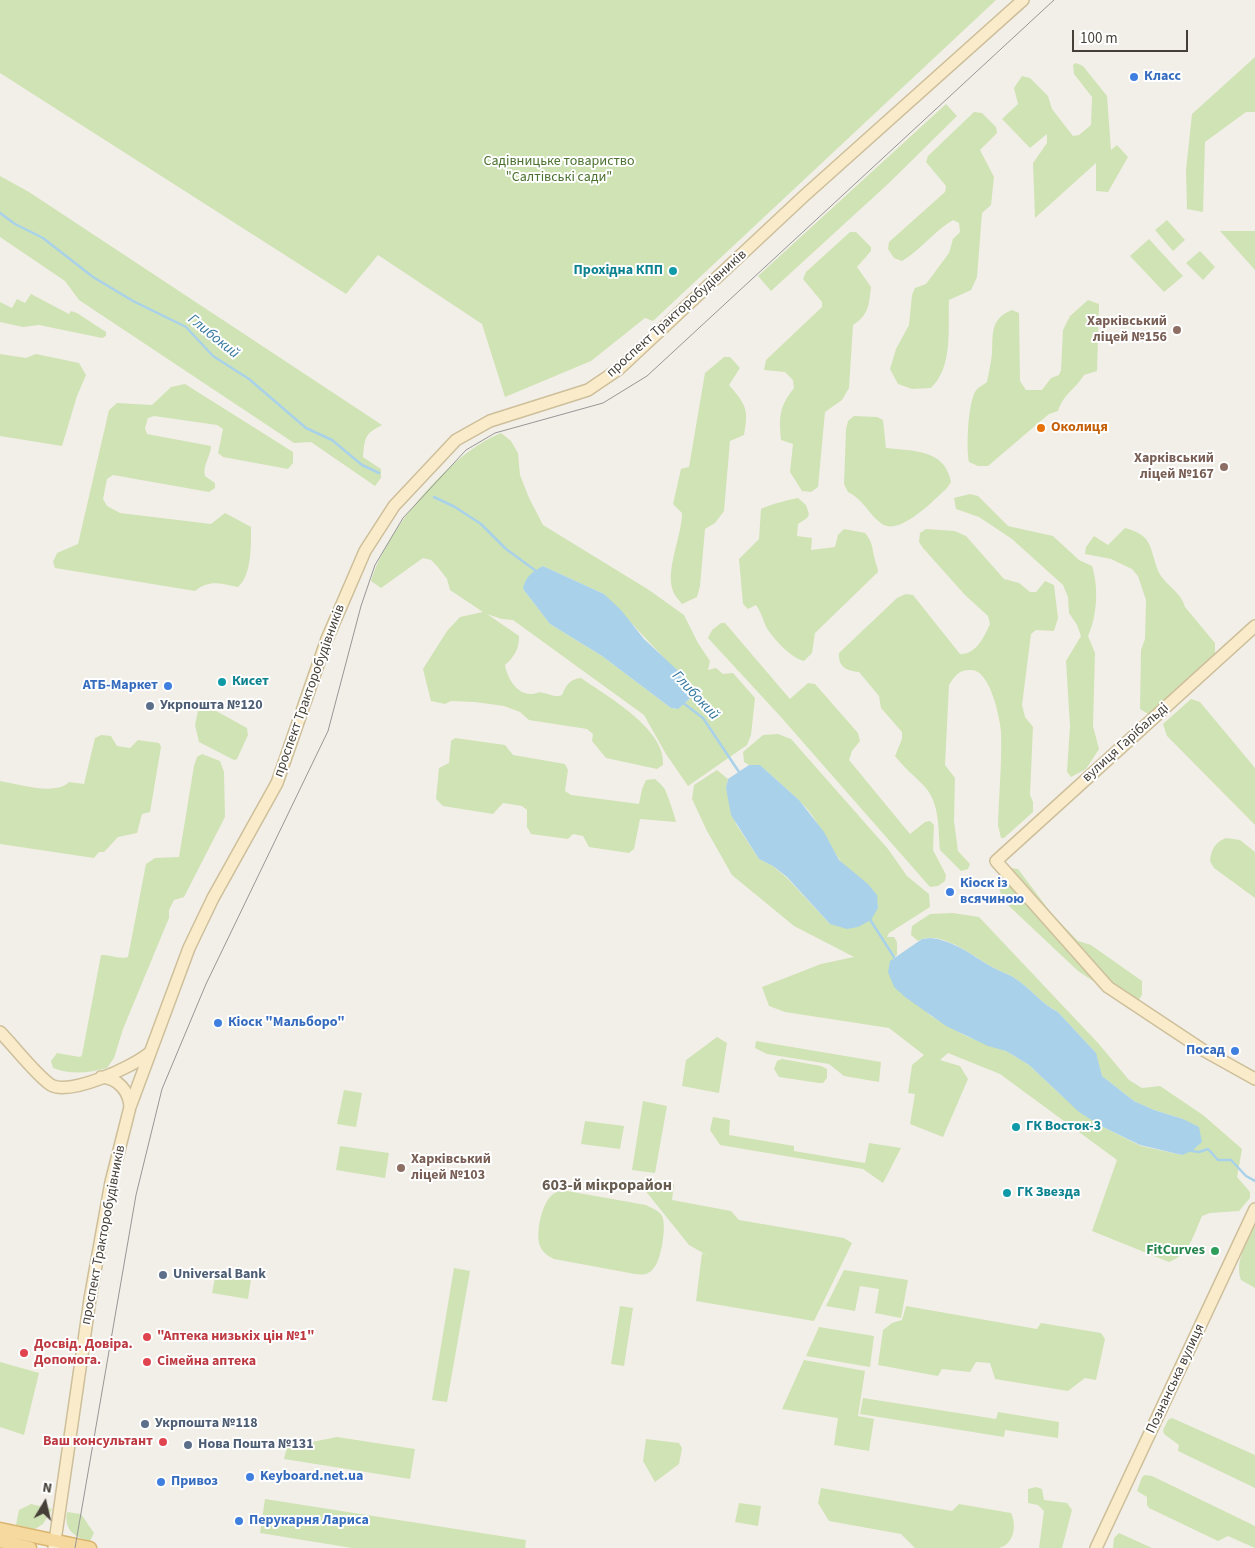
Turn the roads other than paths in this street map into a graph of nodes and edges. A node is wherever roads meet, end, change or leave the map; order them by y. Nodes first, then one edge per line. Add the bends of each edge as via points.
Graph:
1 (1023, 0) edge
2 (1255, 626) edge
3 (0, 1032) edge
4 (149, 1053) junction
5 (102, 1077) junction
6 (1255, 1079) edge
7 (130, 1107) junction
8 (1255, 1209) edge
9 (0, 1529) edge
10 (0, 1541) edge
11 (55, 1545) edge
12 (30, 1548) edge
13 (90, 1548) edge
14 (1096, 1548) edge

1 - 4 main road, проспект Тракторобудівників via 804,196 619,369 573,397 477,427 456,440 394,506 361,558 318,662 277,783 189,948
2 - 6 main road, вулиця Гарібальді via 996,861 1108,987 1203,1050
3 - 5 main road via 52,1085 72,1087
4 - 5 main road via 133,1065
4 - 7 main road, проспект Тракторобудівників
5 - 7 main road via 113,1079 122,1087 130,1099
7 - 11 main road, проспект Тракторобудівників via 111,1182 90,1299
8 - 14 main road, Познанська вулиця
9 - 11 main road
10 - 12 main road
11 - 13 main road

